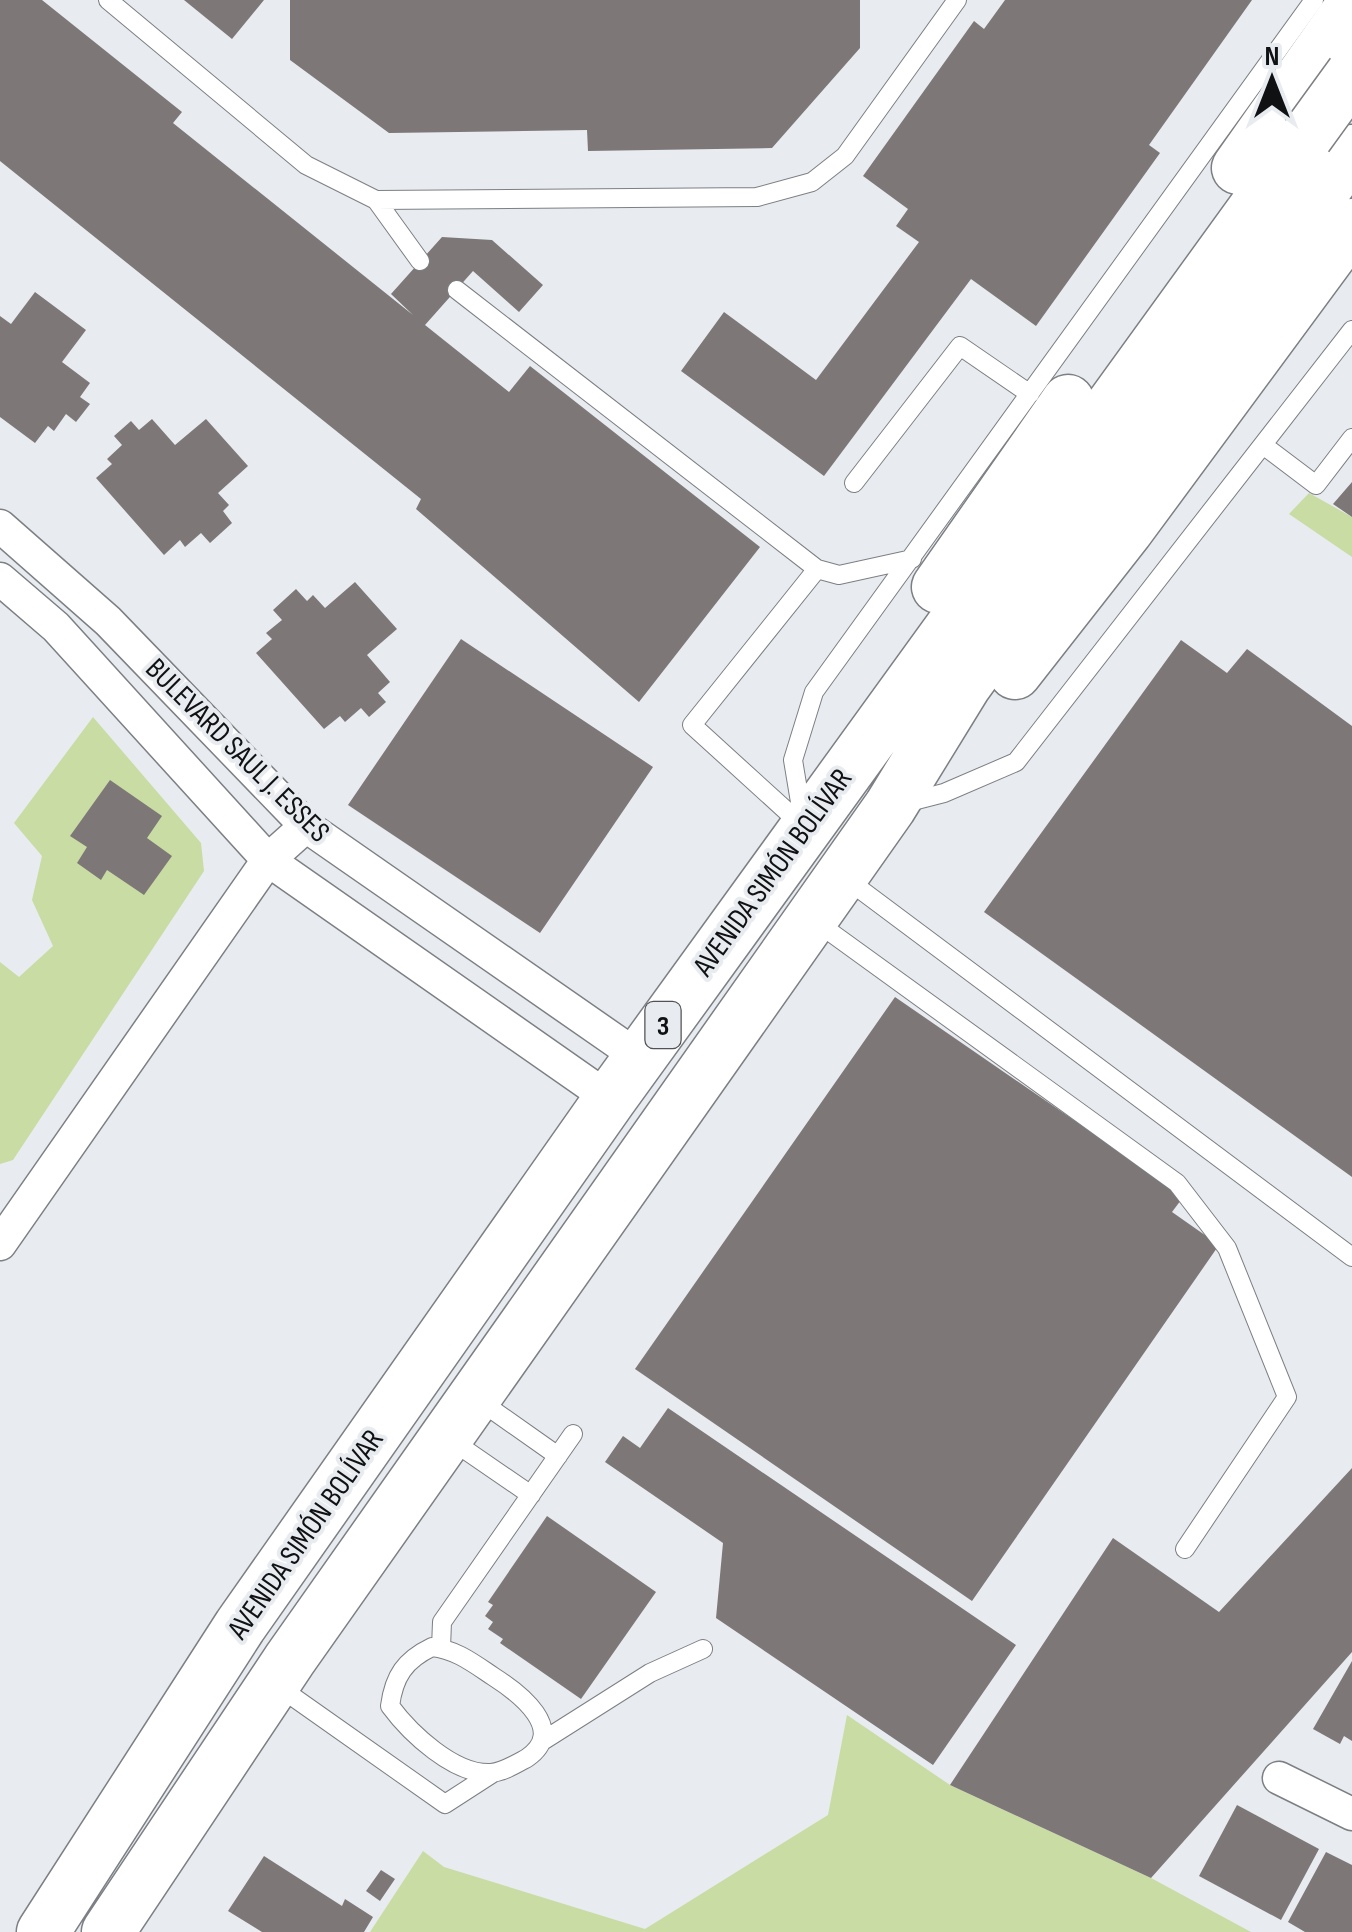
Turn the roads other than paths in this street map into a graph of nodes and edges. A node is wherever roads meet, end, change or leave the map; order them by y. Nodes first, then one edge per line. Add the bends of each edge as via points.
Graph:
1 (108, 0) edge
2 (957, 0) edge
3 (1314, 0) edge
4 (1352, 6) edge
5 (1352, 74) edge
6 (1326, 138) edge
7 (376, 200) junction
8 (1352, 225) edge
9 (420, 261) dead end
10 (456, 290) dead end
11 (1352, 330) edge
12 (1030, 394) junction
13 (1352, 438) edge
14 (1263, 445) junction
15 (854, 483) dead end
16 (0, 526) edge
17 (912, 559) junction
18 (818, 569) junction
19 (0, 579) edge
20 (904, 787) junction
21 (306, 826) junction
22 (803, 826) junction
23 (268, 860) junction
24 (841, 875) junction
25 (810, 918) junction
26 (625, 1078) junction
27 (4, 1230) edge
28 (1352, 1257) edge
29 (460, 1417) junction
30 (573, 1434) dead end
31 (558, 1456) junction
32 (532, 1495) junction
33 (1185, 1549) dead end
34 (441, 1648) junction
35 (703, 1650) dead end
36 (274, 1684) junction
37 (541, 1742) junction
38 (493, 1773) junction
39 (1280, 1778) dead end
40 (1352, 1814) edge
41 (43, 1932) edge
42 (108, 1932) edge

1 - 7 lane via 306,165
2 - 7 lane via 845,156 812,182 756,197
3 - 12 lane
4 - 6 main road
5 - 6 main road, AVENIDA SIMÓN BOLÍVAR / 3, bridge
6 - 20 main road, AVENIDA SIMÓN BOLÍVAR / 3
6 - 22 main road, AVENIDA SIMÓN BOLÍVAR / 3
7 - 9 lane
8 - 20 main road via 1128,530 966,736
10 - 18 lane
11 - 14 lane
12 - 15 lane via 960,346
12 - 17 lane
13 - 14 lane via 1316,485
14 - 20 lane via 1016,762 944,793
16 - 21 street, BULEVARD SAUL J. ESSES via 108,621
17 - 18 lane via 839,575
17 - 22 lane via 814,692 794,760
18 - 22 lane via 692,725
19 - 23 street, BULEVARD SAUL J. ESSES via 56,628
20 - 24 main road, AVENIDA SIMÓN BOLÍVAR / 3
21 - 23 street
21 - 26 street, BULEVARD SAUL J. ESSES
22 - 26 main road, AVENIDA SIMÓN BOLÍVAR / 3
23 - 26 street, BULEVARD SAUL J. ESSES
23 - 27 street
24 - 25 main road, AVENIDA SIMÓN BOLÍVAR / 3
24 - 28 lane
25 - 29 main road, AVENIDA SIMÓN BOLÍVAR / 3
25 - 33 lane via 1176,1184 1228,1248 1286,1397
26 - 41 main road, AVENIDA SIMÓN BOLÍVAR / 3 via 240,1626
29 - 31 lane
29 - 32 lane
29 - 36 main road, AVENIDA SIMÓN BOLÍVAR / 3
30 - 31 lane
31 - 32 lane
32 - 34 lane via 442,1622
34 - 37 lane via 531,1702
34 - 38 lane via 412,1656 393,1682 390,1706 441,1754
35 - 37 lane via 650,1673
36 - 38 lane via 446,1804
36 - 42 main road, AVENIDA SIMÓN BOLÍVAR / 3
37 - 38 lane via 515,1765
39 - 40 street

